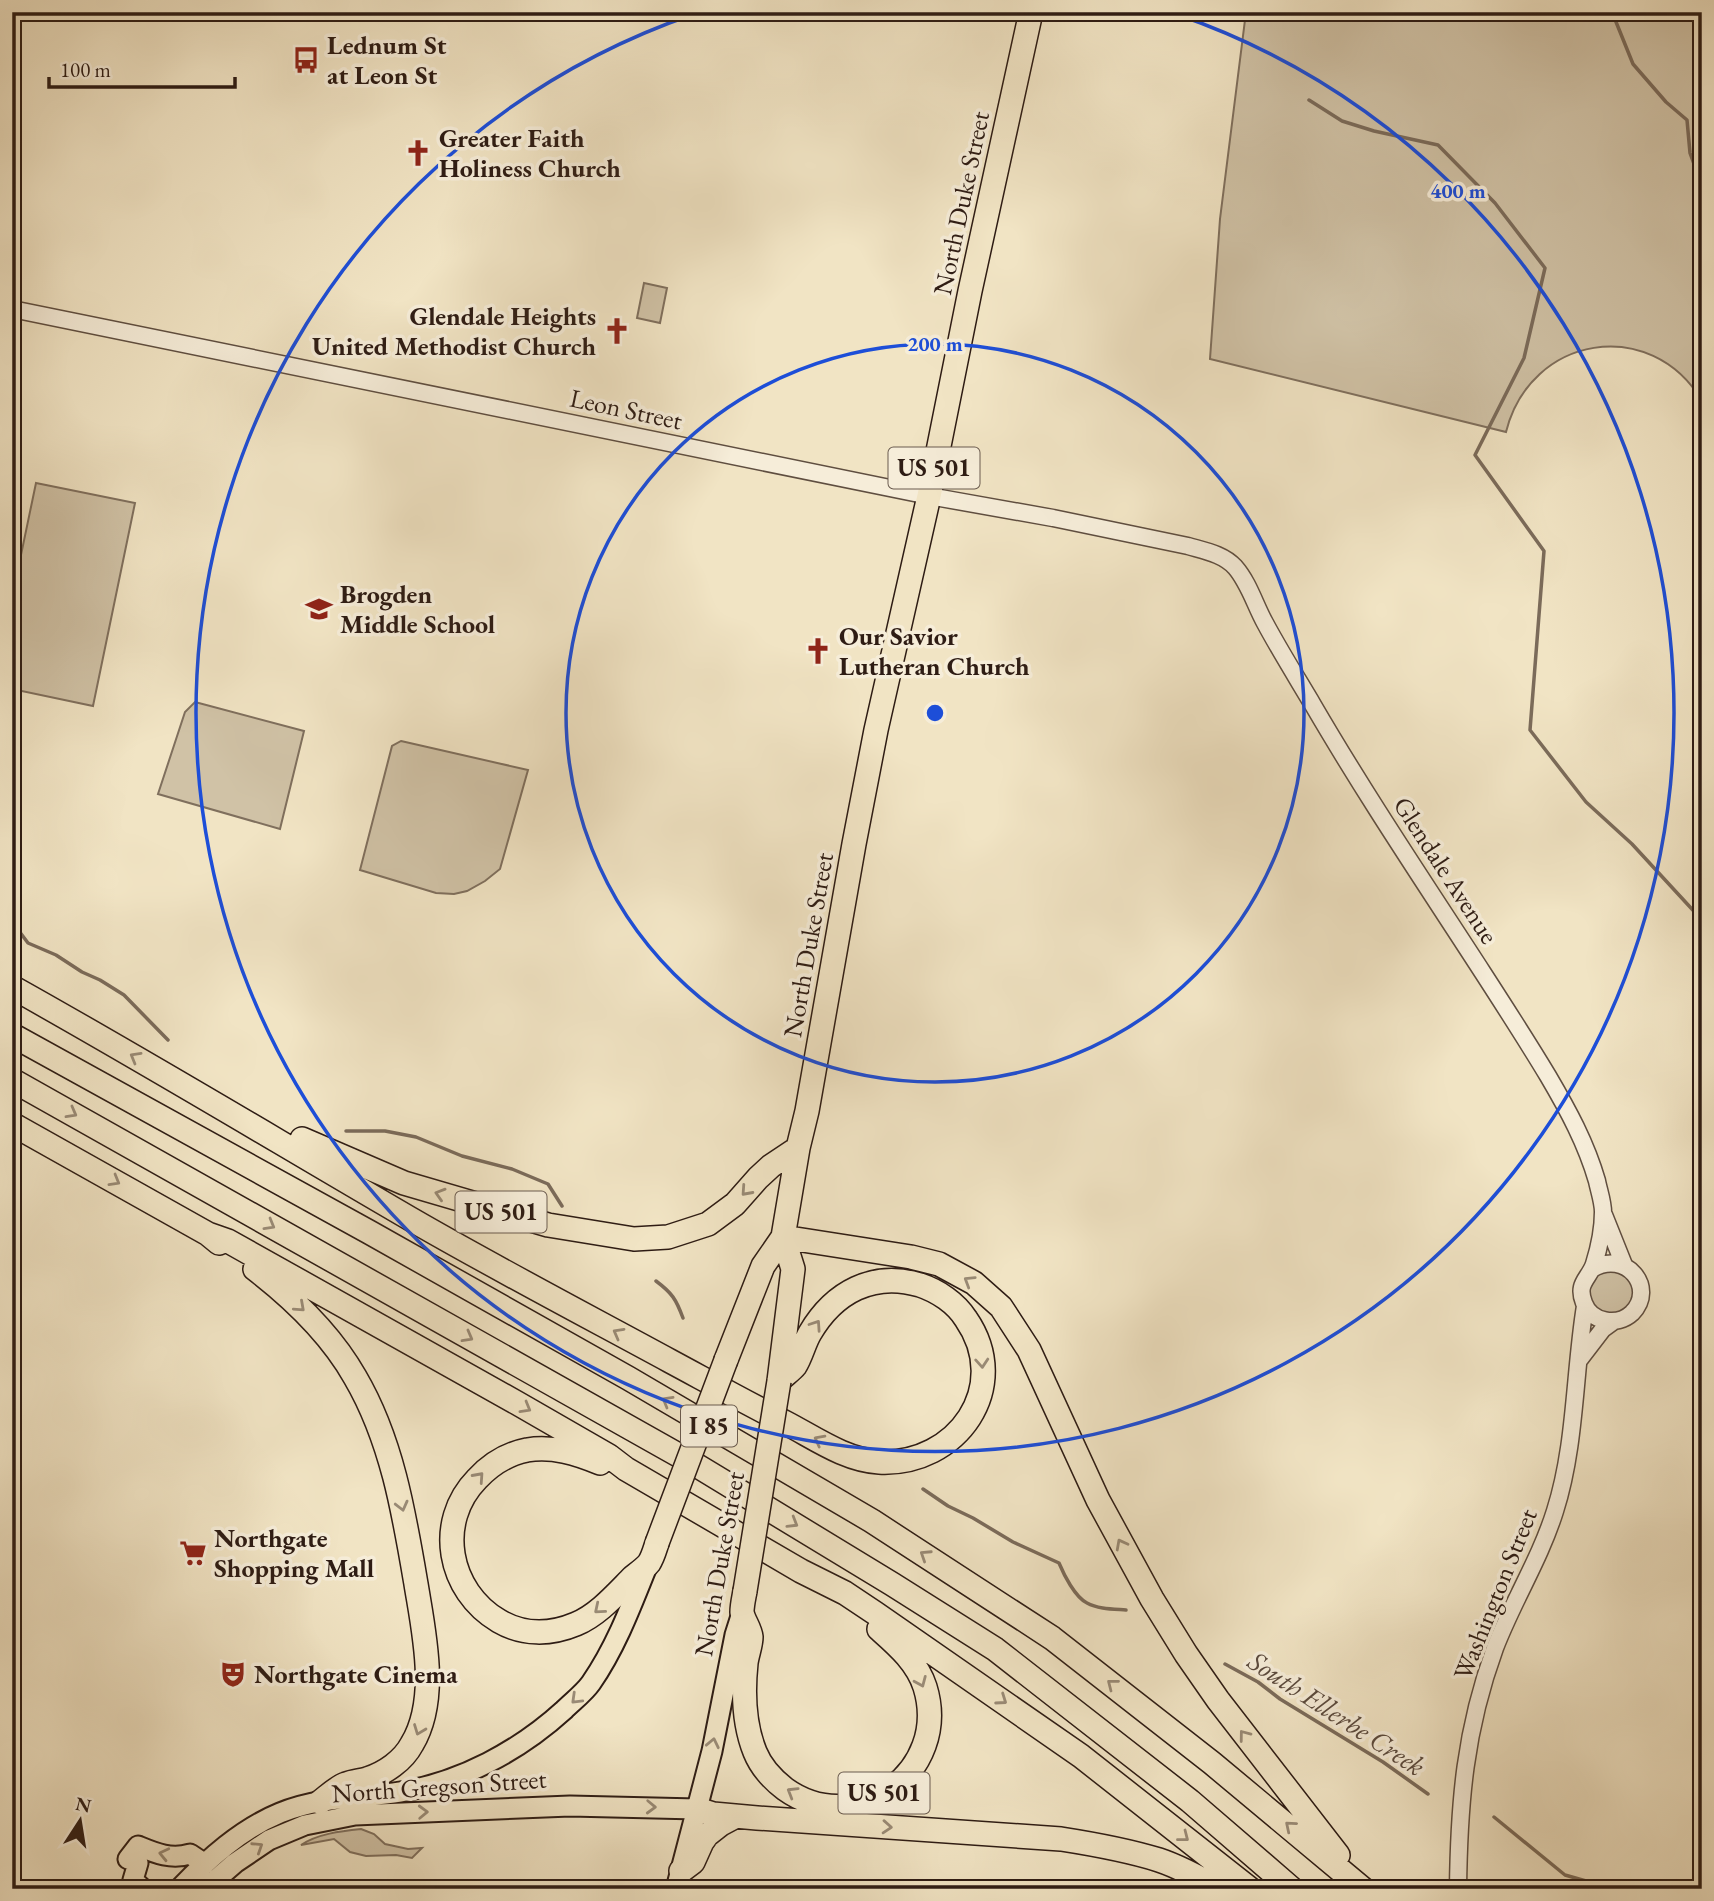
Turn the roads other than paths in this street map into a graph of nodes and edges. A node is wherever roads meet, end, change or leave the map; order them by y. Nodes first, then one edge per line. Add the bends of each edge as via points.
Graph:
1 (1031, 12) edge
2 (12, 309) edge
3 (929, 496) junction
4 (1229, 561) joint
5 (12, 987) edge
6 (12, 1035) edge
7 (12, 1080) edge
8 (194, 1091) junction
9 (12, 1124) edge
10 (798, 1148) junction
11 (1603, 1213) junction
12 (208, 1234) junction
13 (783, 1237) junction
14 (1624, 1265) junction
15 (1592, 1269) junction
16 (1585, 1306) junction
17 (1614, 1321) junction
18 (1580, 1359) junction
19 (779, 1381) junction
20 (626, 1469) junction
21 (653, 1553) junction
22 (801, 1571) junction
23 (744, 1602) junction
24 (320, 1802) junction
25 (697, 1809) junction
26 (736, 1816) junction
27 (205, 1864) junction
28 (224, 1879) edge
29 (679, 1880) edge
30 (1362, 1887) edge
31 (143, 1889) edge
32 (179, 1889) edge
33 (205, 1889) edge
34 (1219, 1889) edge
35 (1250, 1889) edge
36 (1292, 1889) edge
37 (1458, 1889) edge

1 - 3 highway, North Duke Street / US 501
2 - 3 street, Leon Street
3 - 4 street, Leon Street via 1188,546
3 - 10 highway, North Duke Street / US 501 via 876,730
4 - 11 street, Glendale Avenue via 1328,731 1571,1116 1592,1165
8 -> 5 highway, US 501
30 -> 6 highway, I 85 via 1052,1638 872,1521 581,1351
7 -> 36 highway, I 85 via 684,1458 995,1649 1190,1801
10 -> 8 highway, US 501 via 771,1166 708,1224 668,1237 634,1239 548,1225 404,1183
19 -> 8 highway via 795,1366 812,1330 832,1304 858,1288 891,1280 929,1288 951,1301 972,1328 982,1357 978,1401 947,1442 913,1460 849,1457 424,1226
9 -> 12 highway, US 501
10 - 13 highway, North Duke Street / US 501
11 - 14 street, Glendale Avenue
11 - 15 street, Glendale Avenue
12 -> 20 highway, US 501 via 228,1241
12 -> 24 highway via 305,1311 344,1358 382,1433 405,1517 427,1658 421,1725 411,1748 394,1765 345,1784
13 - 19 highway, North Duke Street / US 501 via 793,1269
13 - 21 highway, North Gregson Street / US 501, bridge via 763,1266
30 -> 13 highway via 1186,1654 1132,1564 1029,1350 1001,1307 974,1283 939,1264
14 - 15 street via 1612,1262
14 - 17 street via 1637,1278 1640,1298 1631,1314
15 - 16 street via 1582,1284
16 - 17 street via 1596,1317
16 - 18 street, Washington Street
17 - 18 street, Washington Street via 1602,1329
18 - 37 street, Washington Street via 1556,1511 1496,1647 1473,1721 1461,1793
19 - 23 highway, North Duke Street / US 501, bridge
21 -> 20 highway via 601,1608 584,1621 550,1632 519,1630 490,1615 471,1597 456,1570 451,1533 455,1515 468,1489 488,1467 517,1453 542,1449
20 - 22 highway, US 501
21 -> 24 main road, North Gregson Street via 614,1643 590,1685 553,1720 500,1756 459,1776 403,1791
22 -> 23 highway, US 501 via 896,1644 925,1687 929,1715 922,1753 890,1790 842,1807 823,1804 791,1792 763,1767 747,1722 745,1682 751,1636
22 -> 35 highway via 876,1613 1071,1748
25 -> 23 main road, North Duke Street
24 - 27 main road, North Gregson Street via 289,1809 258,1824
25 - 26 highway
28 -> 25 main road, North Gregson Street via 269,1840 305,1825 355,1815 570,1805
25 - 29 main road, North Duke Street
26 - 29 highway via 707,1835
26 -> 34 highway via 1061,1839 1159,1860
27 -> 31 main road via 190,1854 166,1856 138,1846 133,1880
27 - 32 main road, North Gregson Street
28 - 33 main road, North Gregson Street

